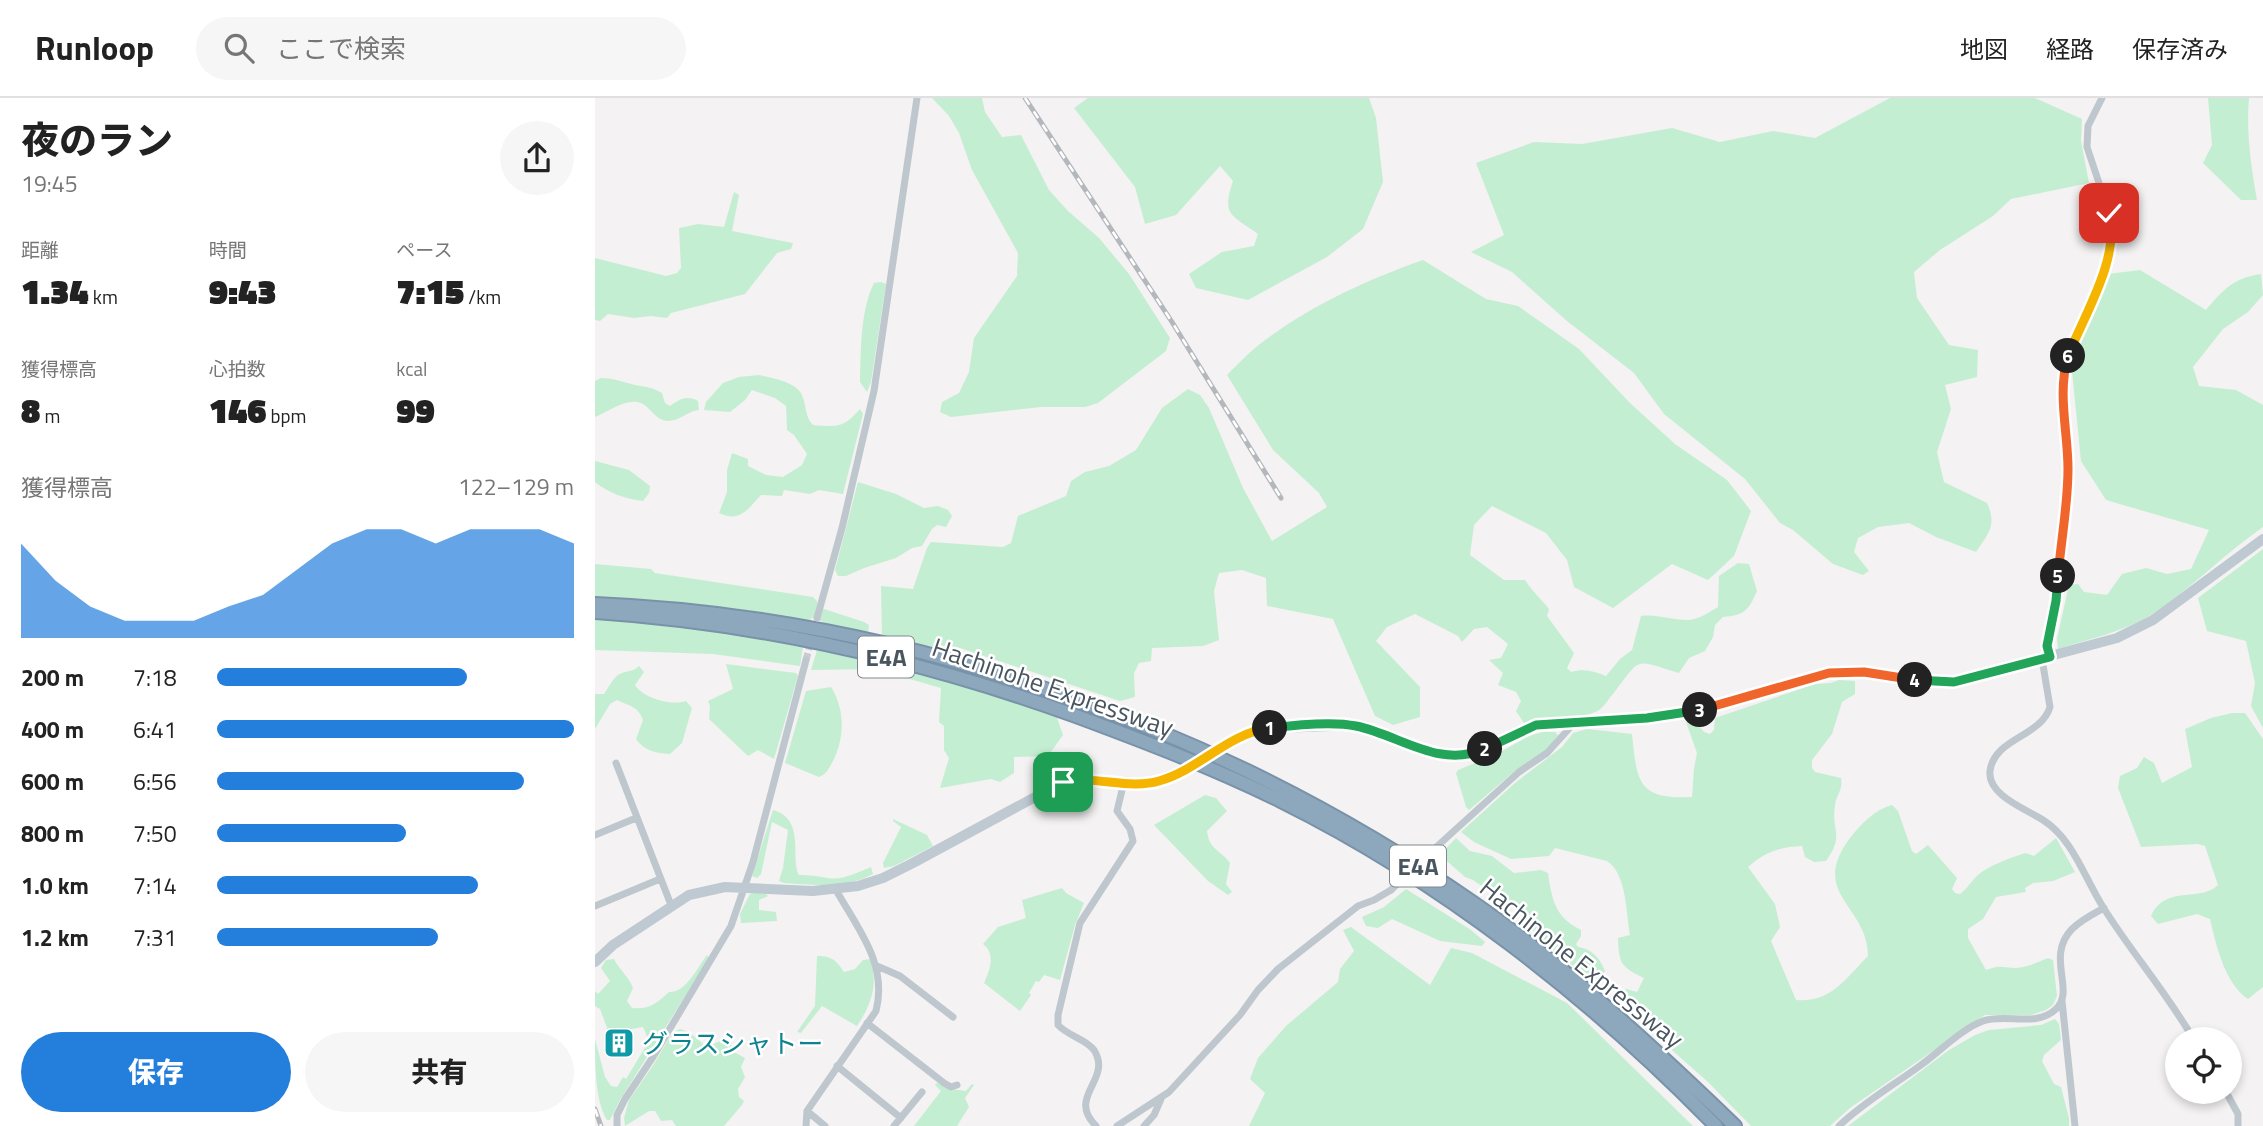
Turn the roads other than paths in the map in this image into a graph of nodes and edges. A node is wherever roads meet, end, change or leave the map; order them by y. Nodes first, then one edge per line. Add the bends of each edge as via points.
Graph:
1 (917, 98) edge
2 (2102, 98) edge
3 (2263, 539) edge
4 (595, 604) edge
5 (595, 612) edge
6 (817, 618) tunnel mouth
7 (2046, 658) junction
8 (806, 660) tunnel mouth
9 (1575, 722) junction
10 (616, 763) dead end
11 (1124, 782) junction
12 (636, 818) junction
13 (595, 835) edge
14 (660, 879) junction
15 (745, 886) junction
16 (836, 890) junction
17 (671, 905) junction
18 (595, 906) edge
19 (2103, 908) junction
20 (595, 962) edge
21 (877, 966) junction
22 (2062, 1001) junction
23 (953, 1017) dead end
24 (867, 1023) junction
25 (2187, 1027) edge
26 (837, 1066) junction
27 (957, 1085) dead end
28 (922, 1092) dead end
29 (1161, 1098) junction
30 (2233, 1104) edge
31 (807, 1111) junction
32 (901, 1118) junction
33 (617, 1126) edge
34 (806, 1126) edge
35 (825, 1126) edge
36 (894, 1126) edge
37 (1096, 1126) edge
38 (1117, 1126) edge
39 (1144, 1126) edge
40 (1716, 1126) edge
41 (1735, 1126) edge
42 (1839, 1126) edge
43 (2075, 1126) edge
44 (2238, 1126) edge

1 - 6 street via 874,391
2 - 7 street via 2088,126 2087,147 2112,224 2111,237 2105,267 2068,358 2063,383 2068,488
3 - 7 street via 2153,620 2117,638
4 - 41 highway, Hachinohe Expressway / E4A via 757,619 902,649 1048,690 1171,736 1290,790 1476,904 1604,1005
5 - 40 highway, Hachinohe Expressway / E4A via 755,630 898,660 1027,698 1222,773 1356,843 1515,947 1607,1023
7 - 9 street via 1944,683 1864,672 1829,673 1694,711
7 - 19 street via 2048,714 1998,753 1989,775 2003,795 2062,835
8 - 15 street
9 - 11 street, bridge via 1536,725 1464,755 1436,754 1354,725 1261,729 1151,783
9 - 29 street, bridge via 1547,753 1518,772 1391,890 1357,906 1269,978 1241,1015
10 - 12 street
11 - 16 street via 1063,782 883,878
11 - 37 street via 1117,811 1133,841 1080,923 1058,1014 1058,1025 1093,1048 1097,1056 1097,1077 1084,1111
12 - 13 street
12 - 14 street
14 - 17 street
14 - 18 street
15 - 16 street
15 - 17 street via 703,890
15 - 33 street via 731,926 625,1099
16 - 21 street
17 - 20 street
19 - 22 street via 2072,929 2063,943 2059,962
19 - 25 street
21 - 23 street via 899,976
21 - 24 street via 880,995
22 - 42 street via 2038,1018 1982,1021
22 - 43 street
24 - 26 street
24 - 27 street via 944,1083
26 - 31 street
26 - 32 street
28 - 32 street
29 - 38 street
29 - 39 street
30 - 44 street
31 - 34 street
31 - 35 street
32 - 36 street

